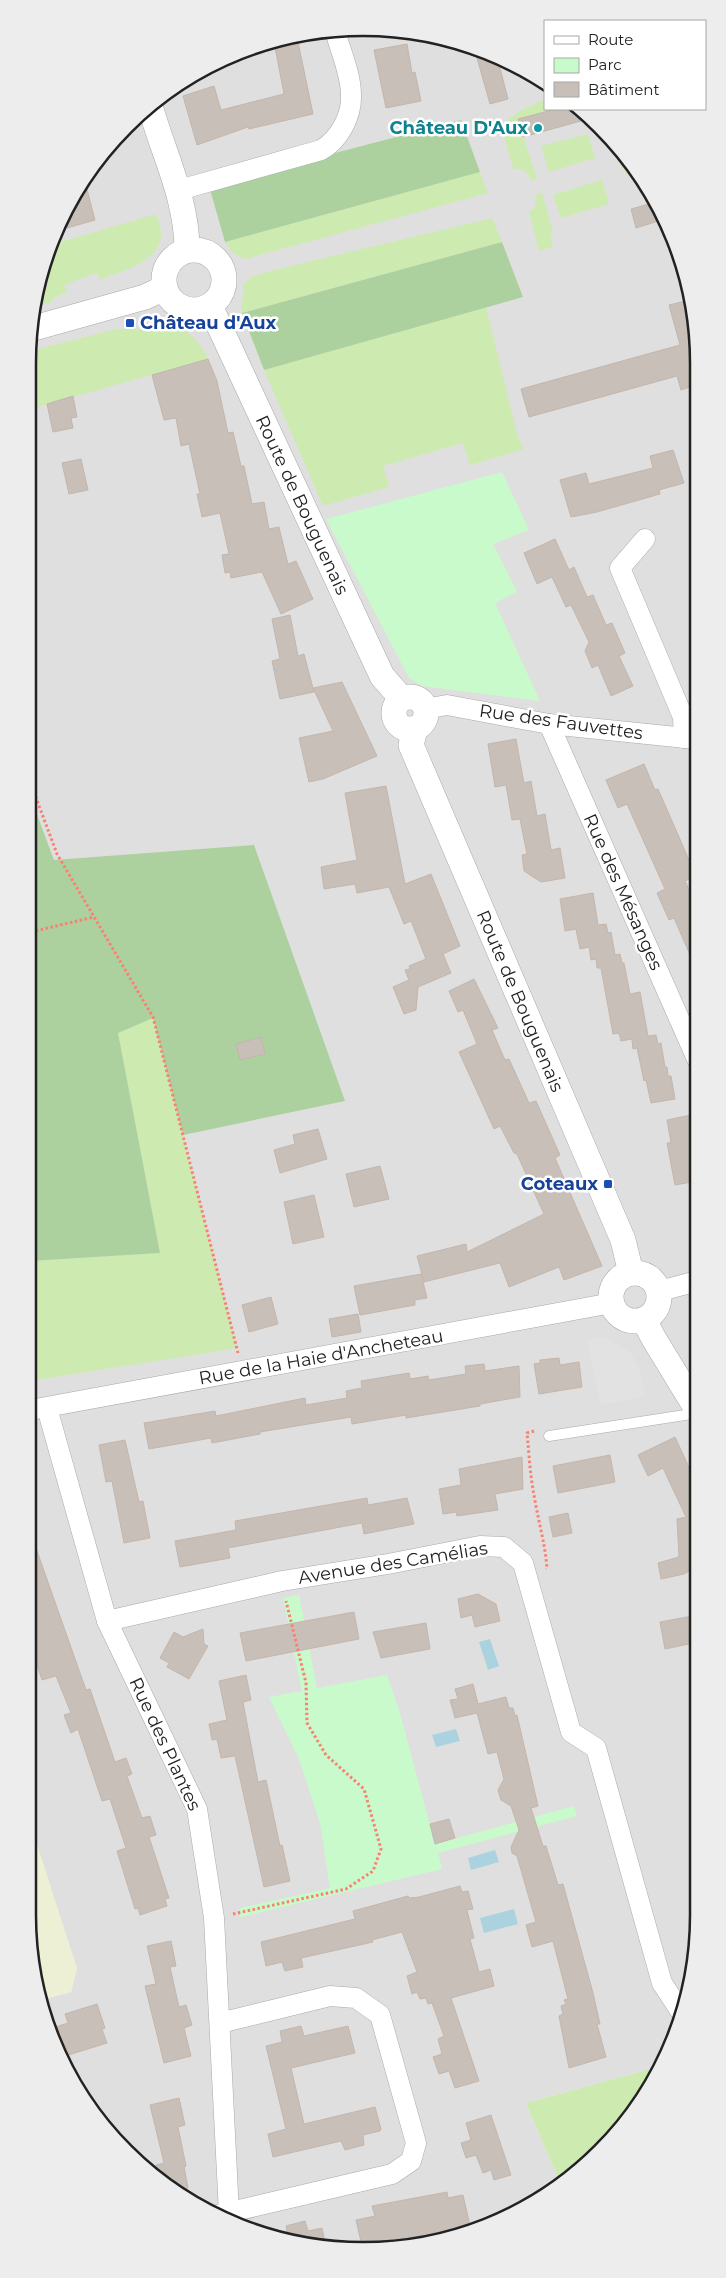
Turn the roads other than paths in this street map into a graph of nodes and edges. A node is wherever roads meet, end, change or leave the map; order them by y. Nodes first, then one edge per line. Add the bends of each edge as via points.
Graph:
1 (337, 37) edge
2 (152, 114) edge
3 (179, 190) junction
4 (187, 250) junction
5 (164, 288) junction
6 (210, 306) junction
7 (38, 327) edge
8 (645, 539) dead end
9 (420, 719) junction
10 (549, 724) junction
11 (690, 738) edge
12 (690, 1044) edge
13 (631, 1273) junction
14 (690, 1283) edge
15 (660, 1291) junction
16 (612, 1303) junction
17 (644, 1320) junction
18 (690, 1399) edge
19 (38, 1409) edge
20 (690, 1413) edge
21 (550, 1436) road end
22 (107, 1621) junction
23 (677, 2005) edge
24 (220, 2023) junction
25 (222, 2210) edge
26 (228, 2213) edge

1 - 3 street via 351,95 340,134 332,144 321,150
2 - 3 street
3 - 4 street via 187,228
4 - 5 street via 176,255 166,267
4 - 6 street via 207,253 223,272 220,296
5 - 6 street via 169,298 184,309 194,311
5 - 7 street via 144,297
6 - 9 street, Route de Bouguenais via 382,676 402,699 395,707 394,717 400,726 409,730
8 - 11 street via 620,568
9 - 10 street, Rue des Fauvettes via 447,705
9 - 13 street, Route de Bouguenais via 412,745 623,1240
10 - 11 street, Rue des Fauvettes
10 - 12 street, Rue des Mésanges
13 - 15 street via 649,1277
13 - 16 street via 614,1286
14 - 15 street
15 - 17 street via 656,1309
16 - 17 street via 622,1318
16 - 19 street, Rue de la Haie d'Ancheteau
17 - 18 street
19 - 22 street, Rue des Plantes
20 - 21 lane
22 - 23 street, Avenue des Camélias via 282,1581 480,1546 504,1546 523,1563 571,1732 596,1748 662,1983
22 - 24 street, Rue des Plantes via 197,1809 214,1918
24 - 25 street, Rue des Plantes
24 - 26 street via 330,1996 356,1998 380,2015 416,2143 411,2161 392,2174

